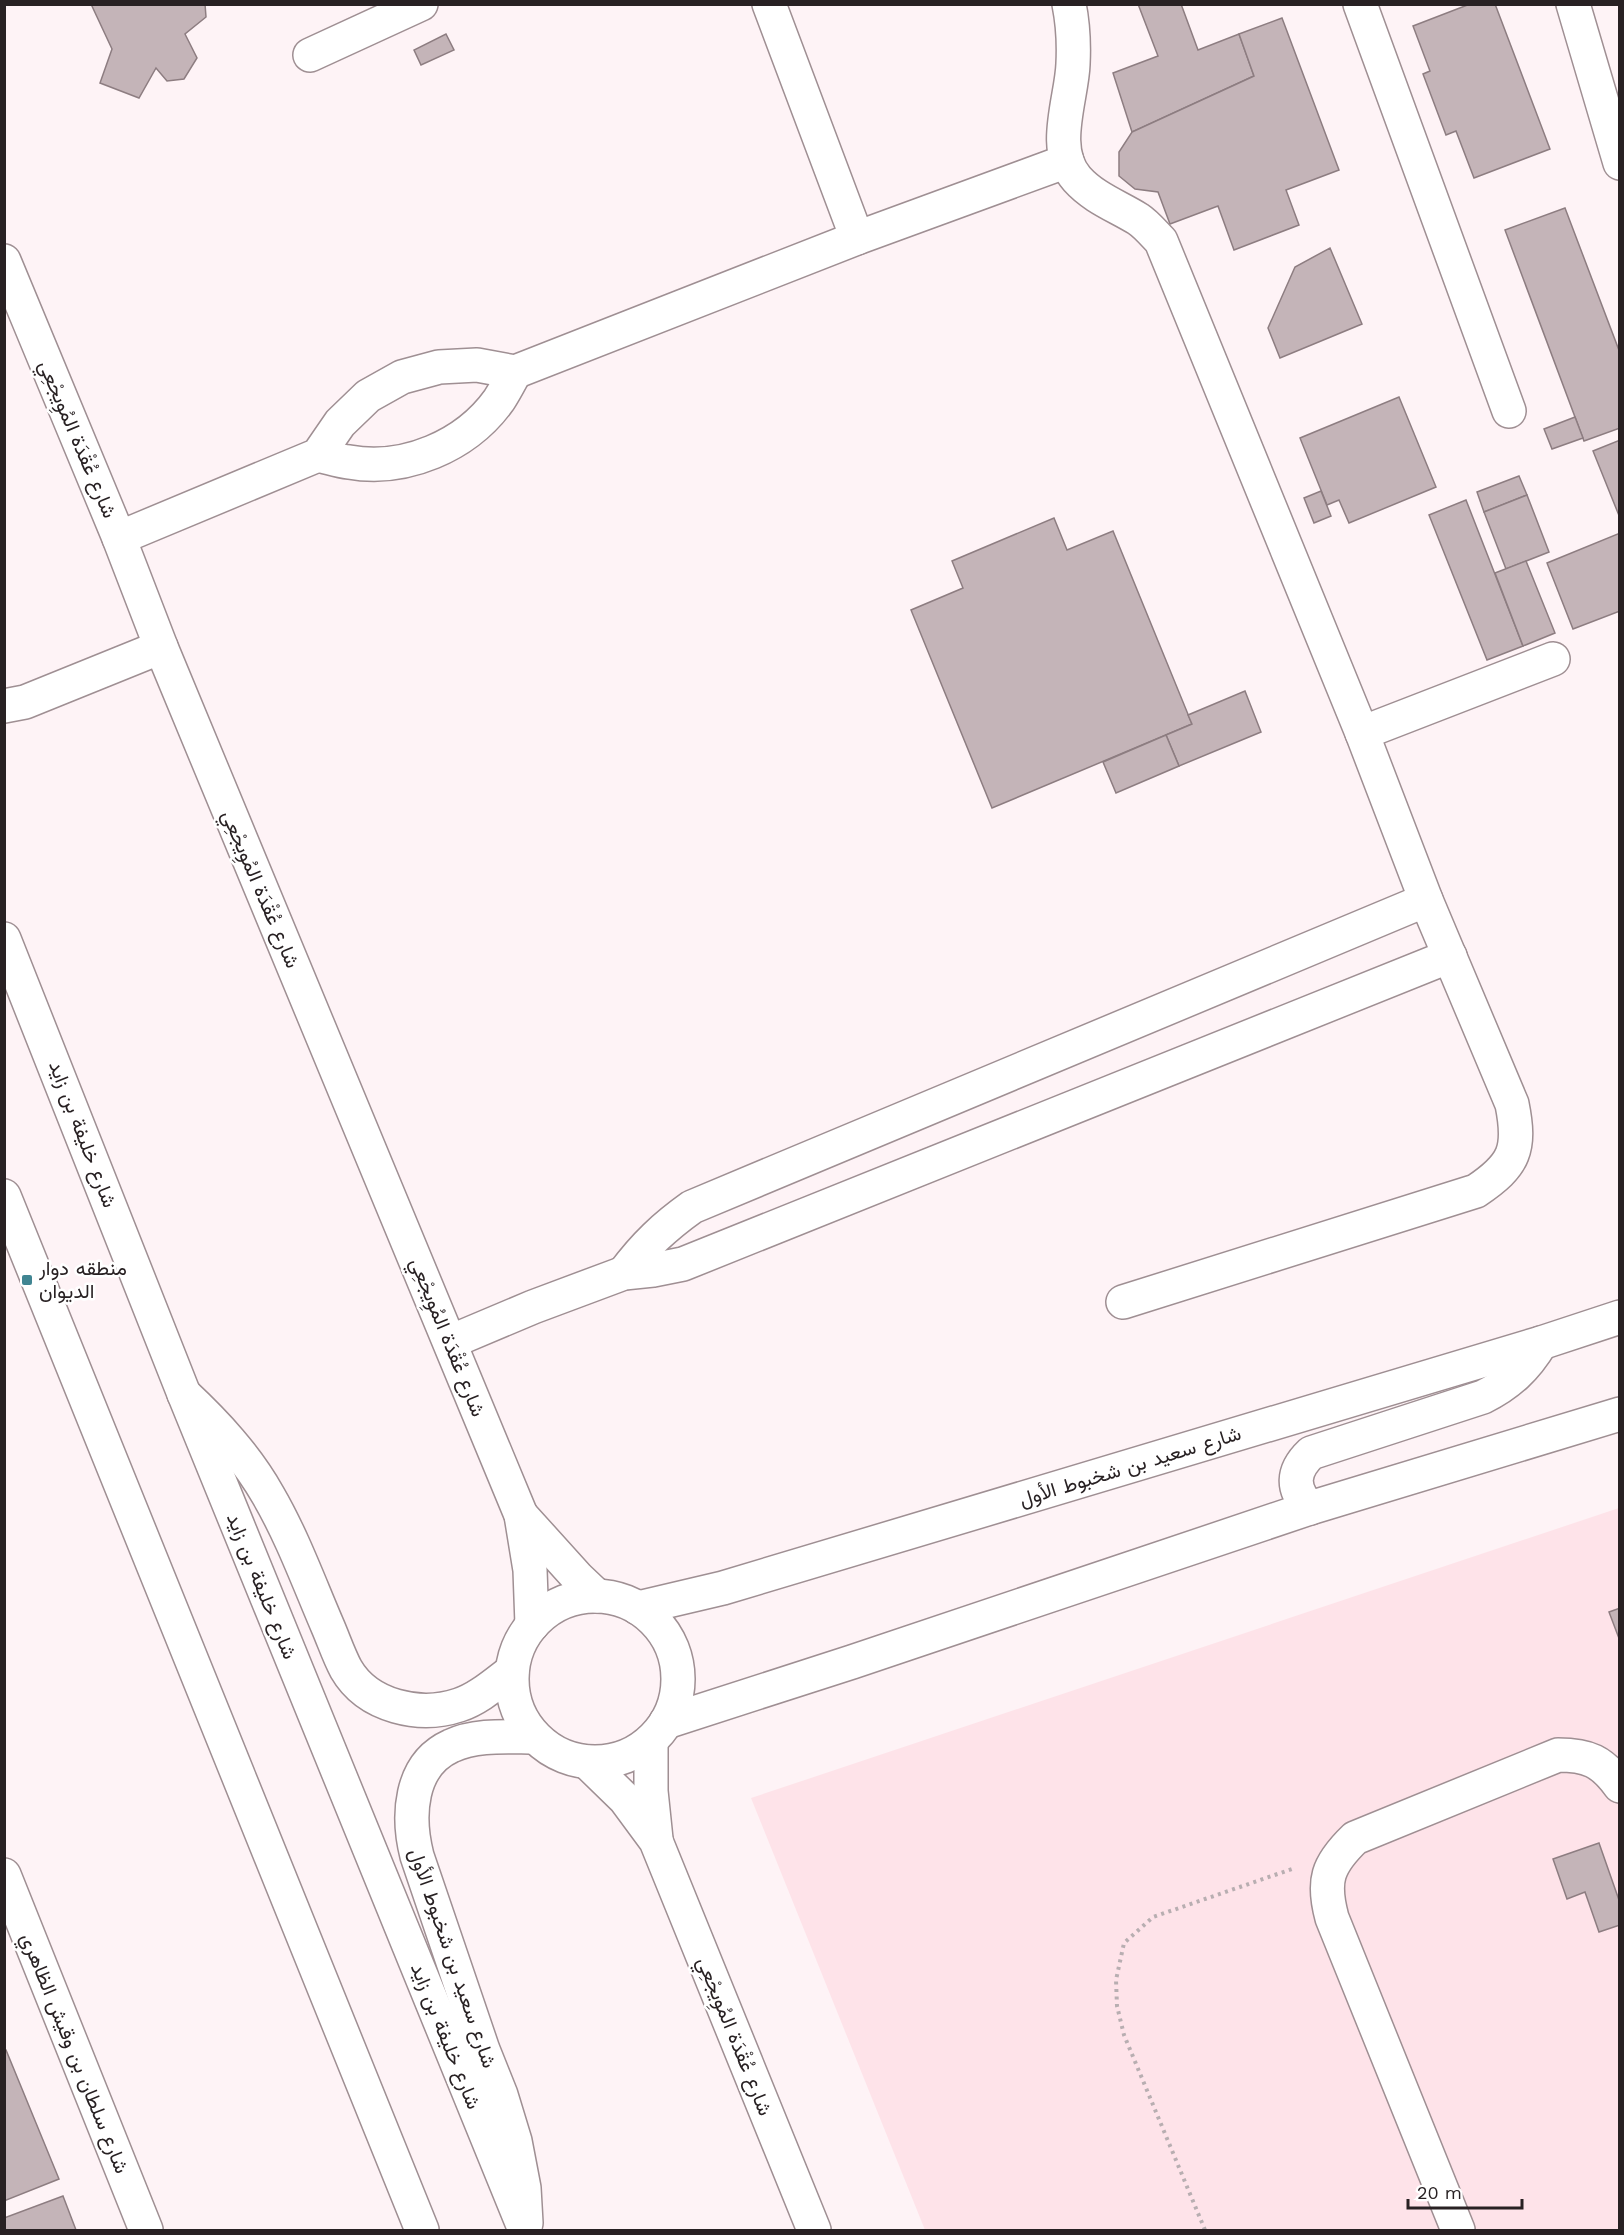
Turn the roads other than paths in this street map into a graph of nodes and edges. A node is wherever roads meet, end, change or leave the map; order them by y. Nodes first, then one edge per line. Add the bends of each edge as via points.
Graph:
1 (421, 4) edge
2 (769, 4) edge
3 (1069, 4) edge
4 (1360, 4) edge
5 (1573, 4) edge
6 (310, 55) dead end
7 (1067, 160) junction
8 (1620, 163) edge
9 (857, 238) junction
10 (4, 261) edge
11 (515, 372) junction
12 (1509, 411) dead end
13 (318, 455) junction
14 (119, 538) junction
15 (161, 647) junction
16 (1553, 659) dead end
17 (4, 706) edge
18 (1362, 733) junction
19 (1426, 900) junction
20 (4, 939) edge
21 (1450, 956) junction
22 (4, 1196) edge
23 (624, 1273) junction
24 (1123, 1302) dead end
25 (1620, 1317) edge
26 (450, 1342) junction
27 (1541, 1343) junction
28 (184, 1394) junction
29 (1620, 1414) edge
30 (1310, 1508) junction
31 (521, 1515) junction
32 (597, 1596) junction
33 (638, 1608) junction
34 (532, 1625) junction
35 (512, 1671) junction
36 (658, 1732) junction
37 (535, 1737) junction
38 (587, 1762) junction
39 (1620, 1786) edge
40 (656, 1841) junction
41 (4, 1875) edge
42 (146, 2230) edge
43 (422, 2230) edge
44 (526, 2230) edge
45 (814, 2230) edge
46 (1458, 2230) edge

1 - 6 main road
2 - 9 main road
3 - 7 main road via 1073,66 1066,106
4 - 12 main road
5 - 8 main road
7 - 9 main road
7 - 18 main road via 1075,178 1093,194 1141,221 1161,241
9 - 11 main road
10 - 14 main road, شارع عُقْدَة المُوِيجْعِي
11 - 13 main road via 477,365 439,367 402,377 368,396 340,423
11 - 13 main road via 498,401 475,425 438,450 384,464 350,463
13 - 14 main road
14 - 15 main road, شارع عُقْدَة المُوِيجْعِي
15 - 17 main road via 25,702
15 - 26 main road, شارع عُقْدَة المُوِيجْعِي
16 - 18 main road
18 - 19 main road
19 - 21 main road
19 - 23 main road via 692,1207 643,1248
20 - 28 main road, شارع خليفة بن زايد
21 - 23 main road via 683,1264
21 - 24 main road via 1512,1104 1518,1131 1513,1154 1498,1176 1476,1191
22 - 43 main road
23 - 26 main road
25 - 27 main road, شارع سعيد بن شخبوط الأول
26 - 31 main road, شارع عُقْدَة المُوِيجْعِي
27 - 30 main road via 1517,1375 1483,1397 1311,1453 1296,1474 1296,1487
27 - 33 main road, شارع سعيد بن شخبوط الأول via 723,1588
28 - 35 main road via 244,1457 268,1495 346,1670 363,1689 385,1703 410,1710 436,1711 460,1705
28 - 44 main road, شارع خليفة بن زايد
29 - 30 main road
30 - 36 main road via 852,1662
31 - 32 main road, شارع عُقْدَة المُوِيجْعِي
31 - 34 main road, شارع عُقْدَة المُوِيجْعِي via 530,1570
32 - 33 main road via 612,1597
32 - 34 main road via 573,1599 550,1609
33 - 36 main road via 662,1630 676,1659 677,1692
34 - 35 main road via 519,1647
35 - 37 main road via 521,1718
36 - 38 main road via 632,1754 610,1762
36 - 40 main road, شارع عُقْدَة المُوِيجْعِي via 651,1791
37 - 38 main road via 559,1754
37 - 44 main road, شارع سعيد بن شخبوط الأول via 477,1739 452,1745 431,1758 418,1781 411,1814 417,1856 515,2141 524,2188
38 - 40 main road, شارع عُقْدَة المُوِيجْعِي via 625,1799
39 - 46 main road via 1595,1761 1578,1755 1558,1755 1355,1838 1339,1854 1328,1874 1326,1896 1332,1918
40 - 45 main road, شارع عُقْدَة المُوِيجْعِي
41 - 42 main road, شارع سلطان بن وقيش الظاهري

